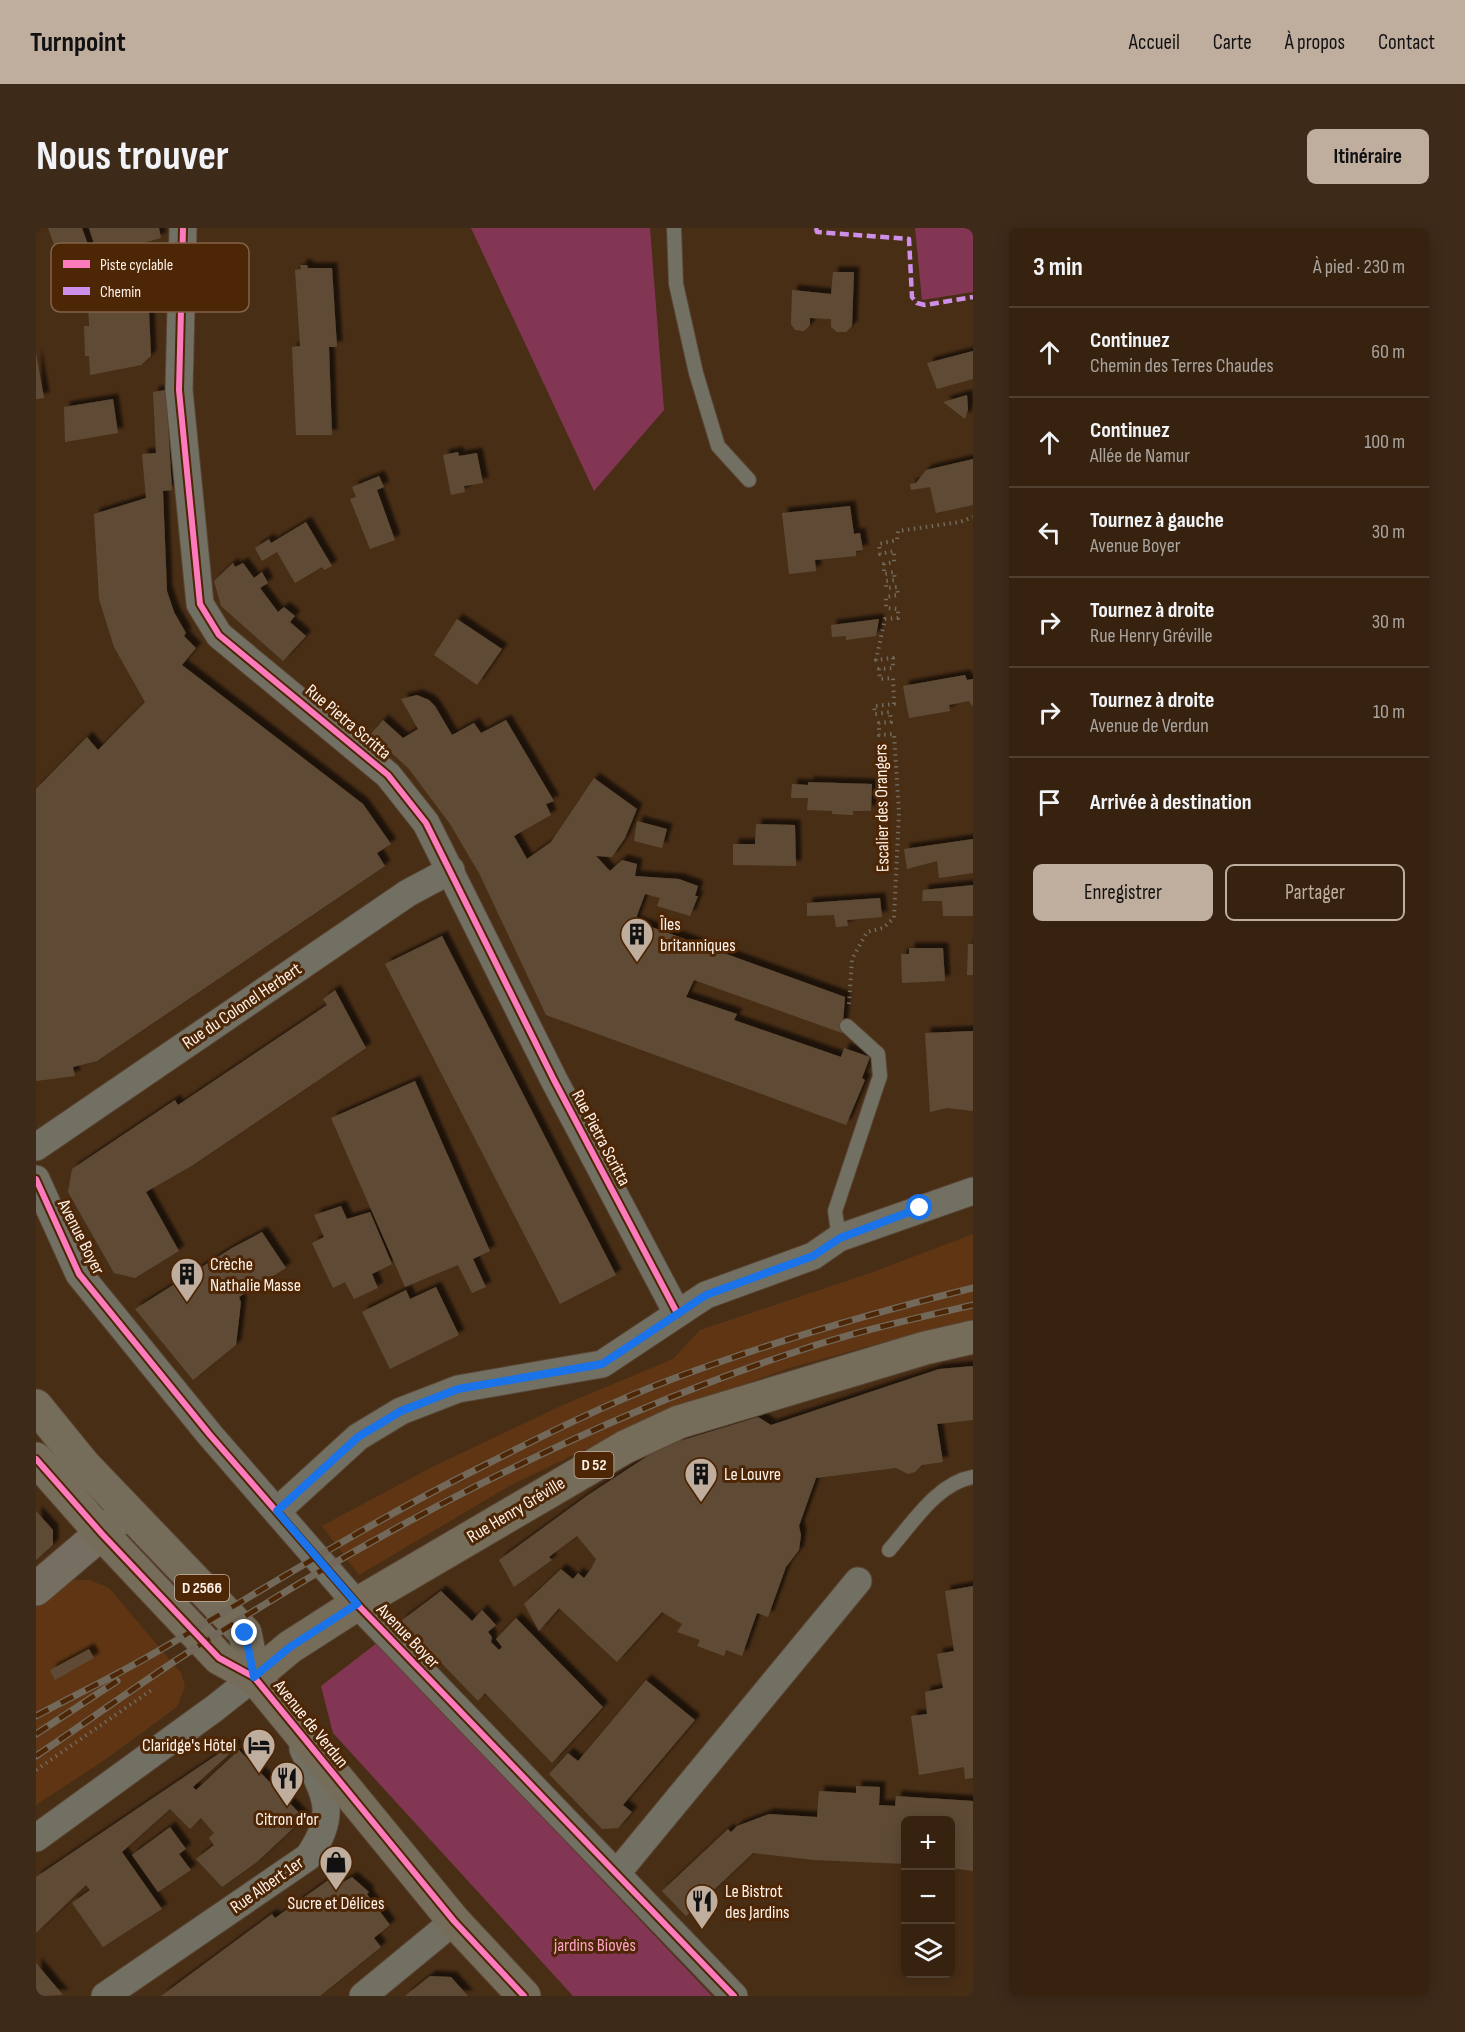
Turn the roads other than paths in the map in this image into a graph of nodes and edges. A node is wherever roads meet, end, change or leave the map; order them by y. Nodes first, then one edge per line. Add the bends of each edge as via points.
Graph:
1 (183, 228) edge
2 (674, 228) edge
3 (183, 243) edge
4 (180, 312) edge
5 (749, 480) dead end
6 (451, 870) junction
7 (847, 1026) road end
8 (36, 1147) edge
9 (36, 1179) edge
10 (973, 1191) edge
11 (840, 1238) junction
12 (677, 1313) junction
13 (973, 1337) edge
14 (36, 1406) edge
15 (36, 1460) edge
16 (973, 1477) edge
17 (127, 1511) junction
18 (277, 1511) junction
19 (102, 1534) junction
20 (889, 1550) dead end
21 (858, 1581) dead end
22 (36, 1589) edge
23 (357, 1604) junction
24 (254, 1677) junction
25 (291, 1723) junction
26 (36, 1838) edge
27 (617, 1873) junction
28 (454, 1921) junction
29 (105, 1996) edge
30 (363, 1996) edge
31 (524, 1996) edge
32 (734, 1996) edge

1 - 3 street, Rue Pietra Scritta
2 - 5 lane via 676,284 699,383 718,446
4 - 6 street, Rue Pietra Scritta via 178,390 200,604 219,635 388,776 426,823
6 - 8 street, Rue du Colonel Herbert via 408,893
6 - 12 street, Rue Pietra Scritta via 554,1080
7 - 11 lane via 878,1054 880,1076 836,1211
9 - 18 street, Avenue Boyer via 79,1274
10 - 11 street
11 - 12 street via 813,1256 706,1295
12 - 18 street via 602,1364 458,1389 401,1411 358,1437
13 - 23 main road, Rue Henry Gréville / D 52 via 679,1422 563,1481
14 - 17 main road, Avenue de Verdun / D 2566
15 - 19 main road, Avenue de Verdun / D 2566
16 - 20 lane via 958,1479 937,1495
17 - 19 main road
17 - 24 main road, Avenue de Verdun / D 2566 via 245,1633
18 - 23 street, Avenue Boyer
19 - 22 main road
19 - 24 main road, Avenue de Verdun / D 2566 via 219,1658
21 - 27 street
23 - 24 main road, Rue Henry Gréville / D 52 via 290,1647
23 - 27 street, Avenue Boyer
24 - 25 main road, Avenue de Verdun / D 2566
24 - 26 street
25 - 28 main road, Avenue de Verdun / D 2566
25 - 29 street, Rue Albert 1er via 327,1805 326,1827 318,1843 308,1857
27 - 32 street, Avenue Boyer
28 - 30 street
28 - 31 main road, Avenue de Verdun / D 2566

